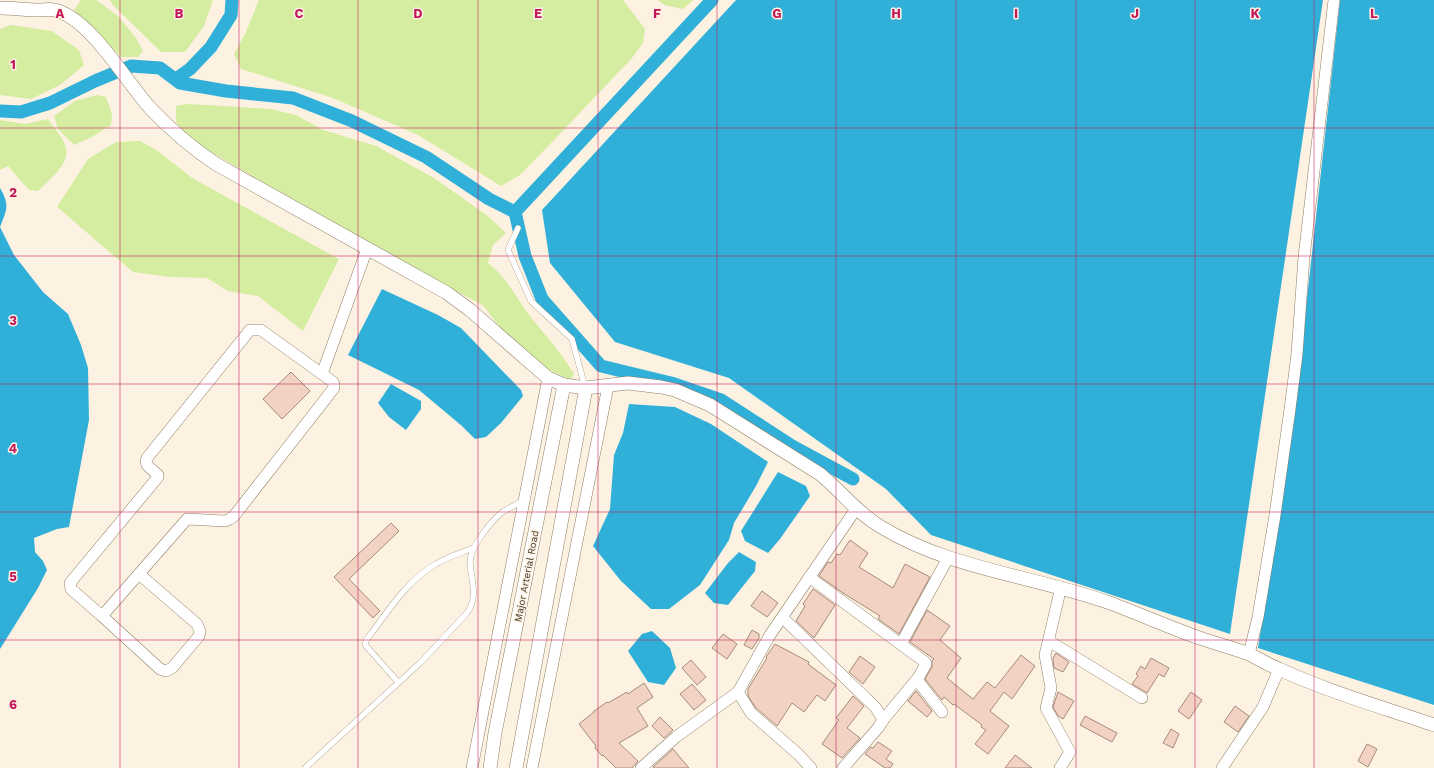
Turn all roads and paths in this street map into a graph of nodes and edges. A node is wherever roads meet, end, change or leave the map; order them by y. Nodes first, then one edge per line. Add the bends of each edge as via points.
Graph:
1 (1334, 0) edge
2 (0, 8) edge
3 (518, 228) dead end
4 (367, 249) junction
5 (322, 374) junction
6 (548, 378) junction
7 (564, 385) junction
8 (608, 386) junction
9 (586, 388) junction
10 (523, 501) junction
11 (856, 509) junction
12 (473, 548) junction
13 (948, 558) junction
14 (139, 574) junction
15 (809, 577) junction
16 (1060, 588) junction
17 (102, 616) junction
18 (782, 618) junction
19 (1049, 641) junction
20 (900, 644) junction
21 (1249, 654) junction
22 (1279, 670) junction
23 (917, 679) junction
24 (398, 682) junction
25 (738, 692) junction
26 (1142, 698) dead end
27 (942, 712) dead end
28 (883, 720) junction
29 (1434, 725) edge
30 (305, 768) edge
31 (472, 768) edge
32 (490, 768) edge
33 (516, 768) edge
34 (532, 768) edge
35 (641, 768) edge
36 (811, 768) edge
37 (843, 768) edge
38 (1060, 768) edge
39 (1222, 768) edge

1 - 21 street via 1304,257 1290,409 1258,617
2 - 4 street via 54,10 70,17 111,57 152,110 195,150
3 - 9 lane via 508,250 531,301 572,339
4 - 5 street
4 - 6 street via 447,293
5 - 14 street via 333,382 334,388 234,516 225,521 188,519
5 - 17 street via 261,330 250,330 147,458 147,465 158,477 70,583 71,589
6 - 7 street
6 - 10 street
7 - 9 street
7 - 32 street, Major Arterial Road via 494,733
8 - 9 street
8 - 11 street via 628,383 661,387 675,390 710,405 820,474
8 - 34 street
9 - 33 street
10 - 12 lane via 494,520
10 - 31 street
11 - 13 street via 906,541
11 - 15 street
12 - 24 lane via 470,562 474,595 472,606 420,663
12 - 24 lane via 436,563 418,577 367,639 367,647
13 - 16 street
13 - 20 street
14 - 17 street
14 - 17 street via 197,624 200,630 199,636 172,668 166,671 160,669
15 - 18 street
15 - 20 street
16 - 19 street
16 - 21 street
18 - 25 street
18 - 28 street via 876,708
19 - 26 street
19 - 38 street via 1044,659 1051,688 1046,708 1070,752
20 - 23 street via 926,664
21 - 22 street
22 - 29 street
22 - 39 street via 1263,707
23 - 27 street
23 - 28 street
24 - 30 lane
25 - 35 street via 676,737
25 - 36 street via 751,713
28 - 37 street

